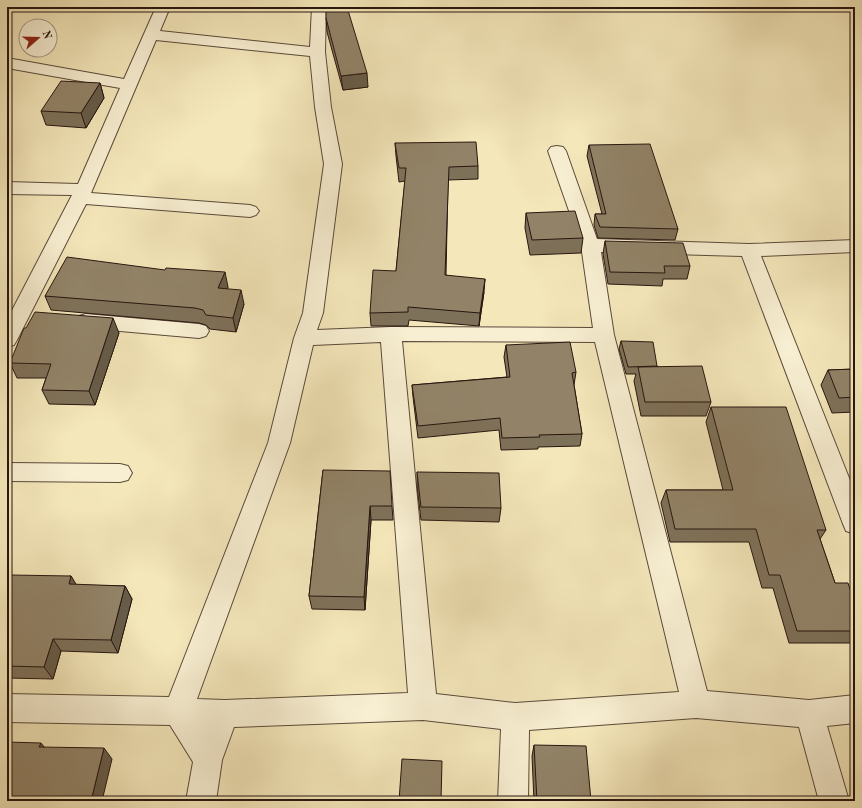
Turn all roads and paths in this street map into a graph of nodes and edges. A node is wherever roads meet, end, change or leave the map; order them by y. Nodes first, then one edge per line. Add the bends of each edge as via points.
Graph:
1 (163, 7) edge
2 (319, 7) edge
3 (151, 35) junction
4 (317, 52) junction
5 (7, 63) edge
6 (129, 85) junction
7 (557, 152) dead end
8 (7, 188) edge
9 (82, 194) junction
10 (250, 211) dead end
11 (590, 245) junction
12 (855, 246) edge
13 (749, 250) junction
14 (13, 316) edge
15 (43, 318) edge
16 (66, 320) edge
17 (199, 331) dead end
18 (391, 334) junction
19 (604, 335) junction
20 (304, 338) junction
21 (7, 340) edge
22 (7, 472) edge
23 (120, 473) dead end
24 (855, 524) edge
25 (696, 704) junction
26 (423, 706) junction
27 (7, 708) edge
28 (855, 709) edge
29 (178, 712) junction
30 (225, 714) junction
31 (809, 714) junction
32 (515, 716) junction
33 (208, 760) junction
34 (201, 801) edge
35 (513, 801) edge
36 (834, 801) edge

1 - 3 street
2 - 4 street
3 - 4 street
3 - 6 street
4 - 20 street via 333,164 313,313
5 - 6 street
6 - 9 street
7 - 11 street
8 - 9 street
9 - 10 street
9 - 14 street
11 - 13 street
11 - 19 street
12 - 13 street
13 - 24 street
14 - 15 street
14 - 21 street
16 - 17 street
18 - 19 street
18 - 20 street
18 - 26 street
19 - 25 street
20 - 29 street via 279,443
22 - 23 street
25 - 31 street
25 - 32 street
26 - 30 street
26 - 32 street
27 - 29 street
28 - 31 street
29 - 30 street
29 - 33 street
30 - 33 street
31 - 36 street
32 - 35 street
33 - 34 street

